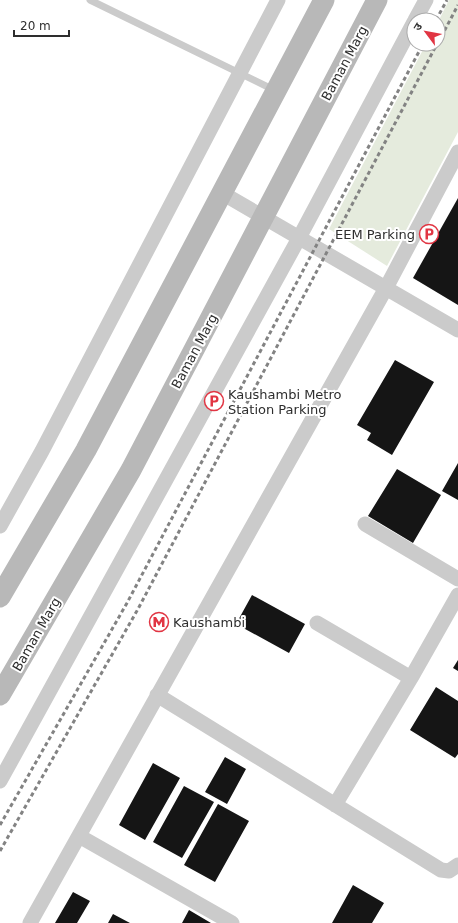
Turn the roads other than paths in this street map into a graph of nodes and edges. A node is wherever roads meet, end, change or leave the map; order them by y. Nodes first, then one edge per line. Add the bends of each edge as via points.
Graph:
1 (90, 0) edge
2 (278, 0) edge
3 (324, 0) edge
4 (377, 0) edge
5 (426, 0) edge
6 (420, 12) edge
7 (406, 38) edge
8 (239, 73) junction
9 (276, 91) junction
10 (458, 152) edge
11 (222, 193) junction
12 (264, 217) junction
13 (299, 238) junction
14 (386, 288) junction
15 (458, 330) edge
16 (365, 524) dead end
17 (0, 526) edge
18 (458, 579) edge
19 (458, 595) edge
20 (0, 597) edge
21 (317, 623) dead end
22 (411, 678) junction
23 (0, 695) edge
24 (157, 695) junction
25 (0, 781) edge
26 (335, 805) junction
27 (79, 836) junction
28 (458, 865) edge
29 (30, 923) edge
30 (232, 923) edge

1 - 8 lane
2 - 8 street
3 - 9 main road
4 - 12 main road, Baman Marg
5 - 6 street
7 - 13 street
8 - 9 lane
8 - 17 street via 46,444
9 - 11 main road
10 - 14 street
11 - 12 street
11 - 20 main road via 86,450
12 - 13 street
12 - 23 main road, Baman Marg via 131,470
13 - 14 street
13 - 25 street
14 - 15 street
14 - 24 street
16 - 18 street
19 - 22 street
21 - 22 street
22 - 26 street
24 - 26 street
24 - 27 street
26 - 28 street via 441,870 449,871
27 - 29 street
27 - 30 street

